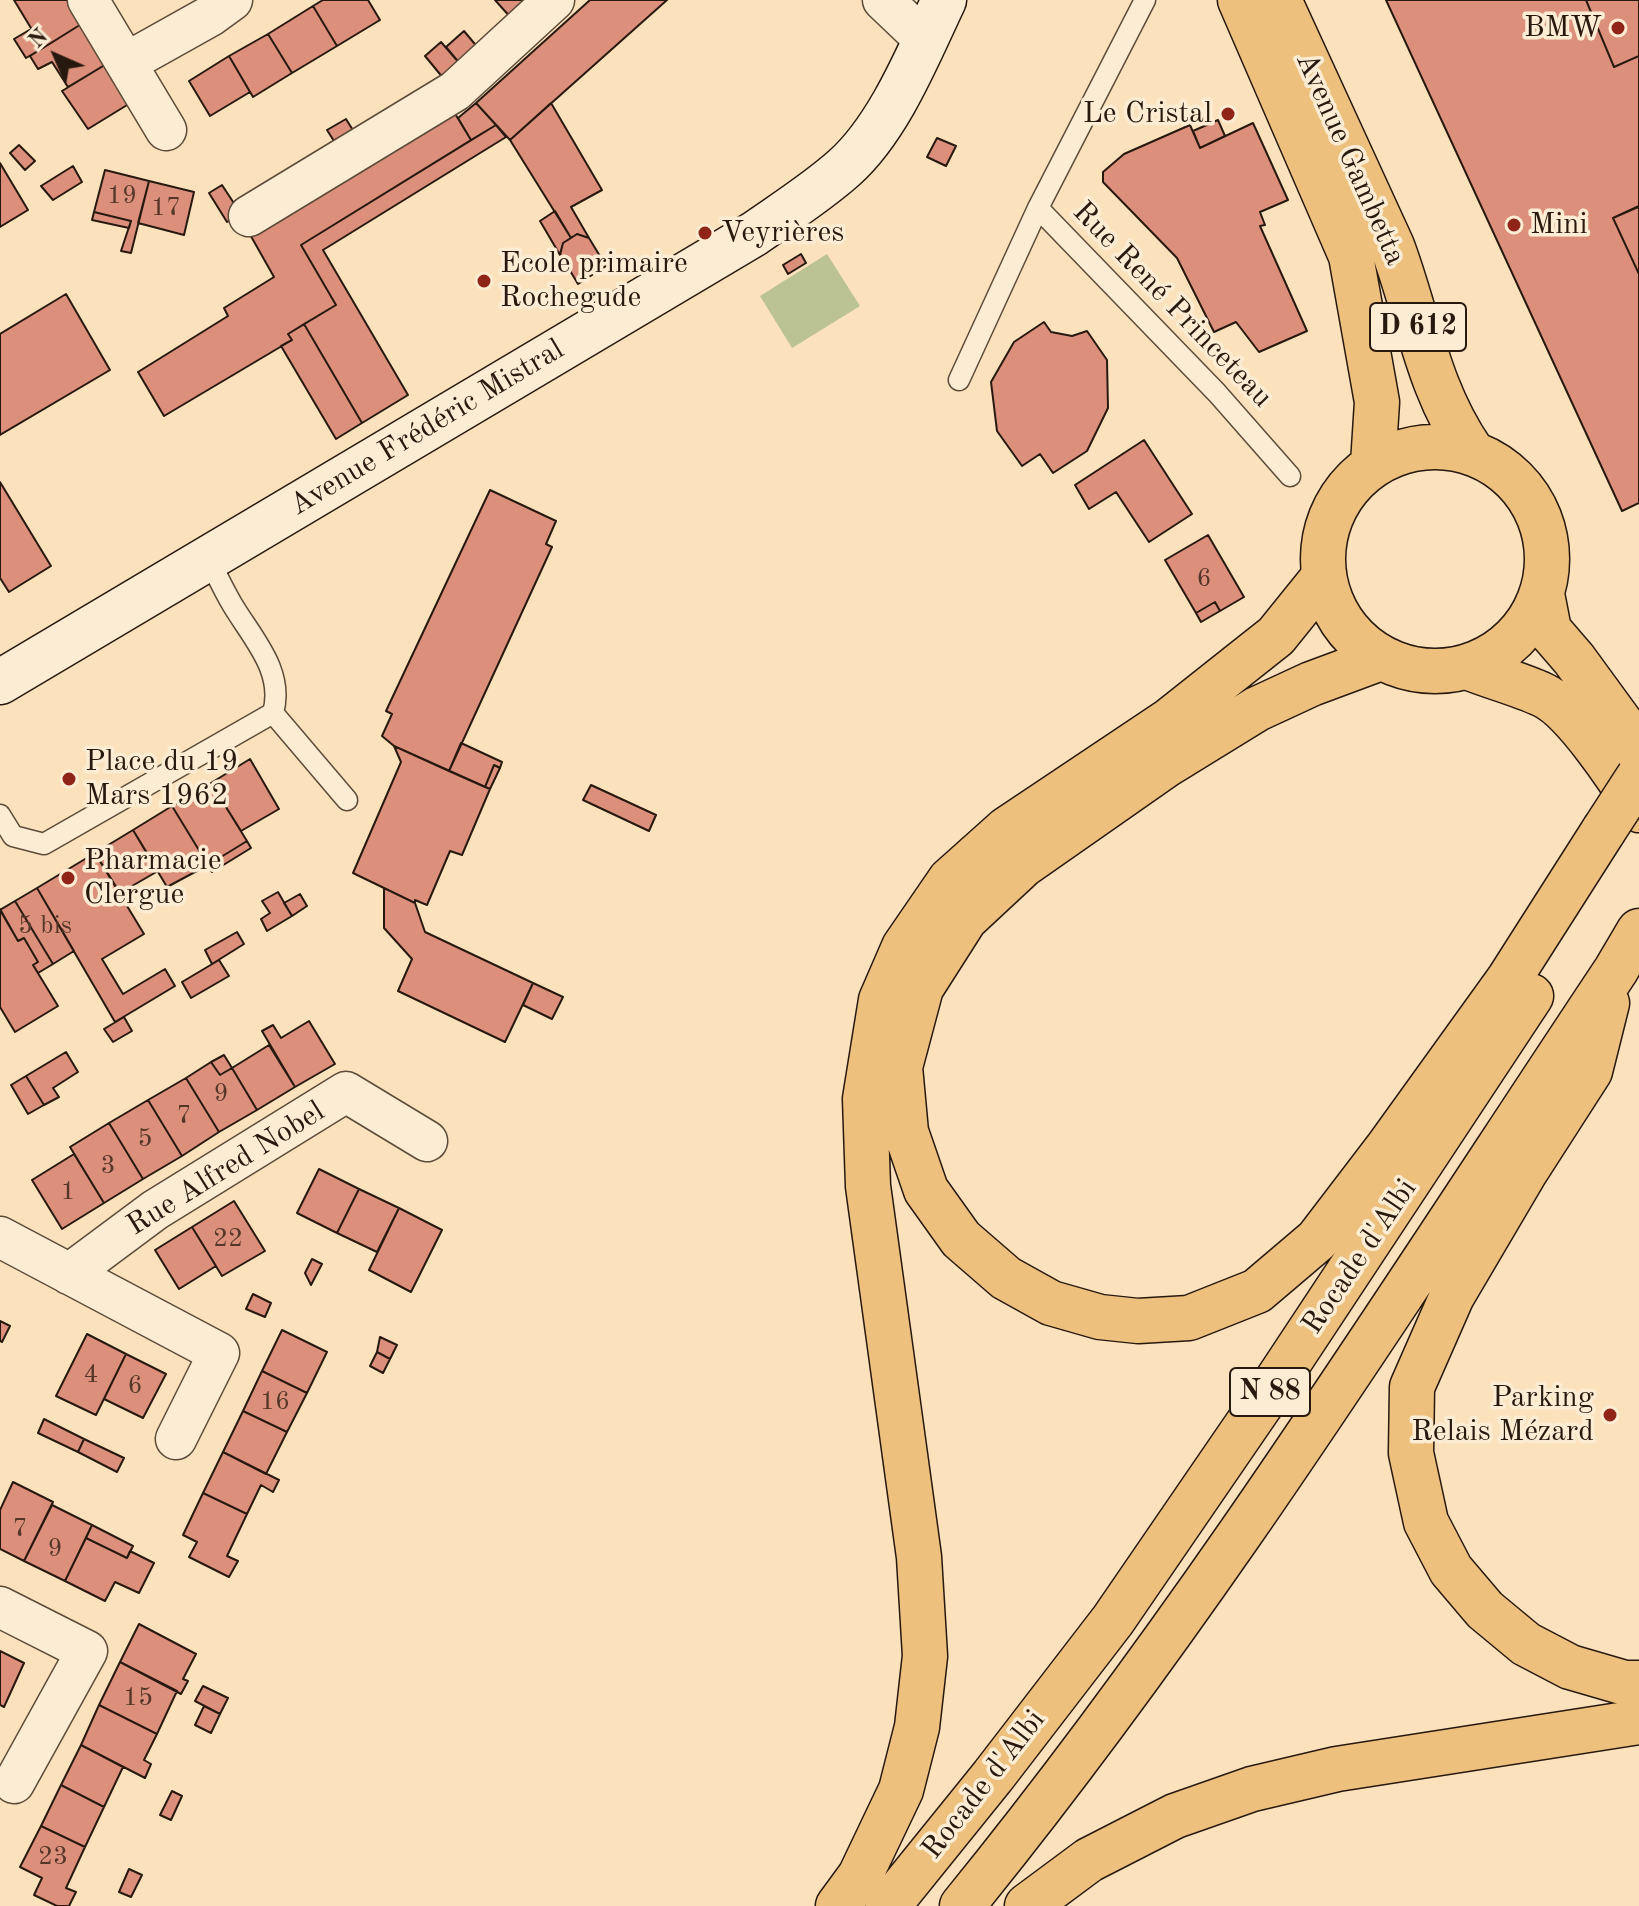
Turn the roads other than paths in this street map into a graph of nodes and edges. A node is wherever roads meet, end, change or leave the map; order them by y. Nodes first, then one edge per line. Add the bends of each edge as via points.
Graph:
1 (88, 0) edge
2 (232, 0) edge
3 (554, 0) edge
4 (883, 0) edge
5 (944, 0) edge
6 (1145, 0) edge
7 (1240, 0) edge
8 (1264, 0) edge
9 (1279, 0) edge
10 (925, 40) junction
11 (126, 63) junction
12 (166, 130) dead end
13 (1362, 183) junction
14 (1038, 208) junction
15 (249, 216) dead end
16 (959, 380) dead end
17 (1472, 452) junction
18 (1373, 464) junction
19 (1290, 476) dead end
20 (208, 558) junction
21 (1322, 579) junction
22 (1542, 594) junction
23 (1381, 658) junction
24 (1467, 667) junction
25 (0, 682) edge
26 (273, 713) junction
27 (1639, 748) edge
28 (1639, 776) edge
29 (347, 800) dead end
30 (0, 815) edge
31 (1626, 830) edge
32 (1639, 931) edge
33 (1616, 970) junction
34 (427, 1141) dead end
35 (0, 1237) edge
36 (69, 1274) junction
37 (176, 1439) dead end
38 (0, 1607) edge
39 (1639, 1683) edge
40 (1639, 1722) edge
41 (14, 1783) dead end
42 (838, 1906) edge
43 (888, 1906) edge
44 (962, 1906) edge
45 (1027, 1906) edge

1 - 11 street
2 - 11 street
3 - 15 street via 455,91
4 - 10 street
5 - 10 street, Avenue Frédéric Mistral
6 - 14 lane, Rue René Princeteau
7 - 18 main road, Avenue Gambetta / D 612 via 1351,256 1377,402
8 - 13 main road, D 612 via 1324,131
9 - 13 main road, Avenue Gambetta / D 612
10 - 20 street, Avenue Frédéric Mistral via 871,138 820,188 754,234
11 - 12 street
13 - 17 main road, Avenue Gambetta / D 612 via 1406,283 1436,388
14 - 16 lane
14 - 19 lane, Rue René Princeteau
17 - 18 main road via 1444,446 1409,449
17 - 22 main road via 1506,471 1532,501 1548,563
18 - 21 main road via 1349,486 1329,520
20 - 25 street, Avenue Frédéric Mistral
20 - 26 lane via 271,665 278,696
21 - 23 main road via 1334,611 1357,642
21 - 42 main road via 1276,636 1170,720 1007,829 950,880 904,947 881,1000 865,1099 868,1186 919,1557 925,1656 917,1727 901,1790 860,1876
22 - 24 main road via 1523,629 1502,650
22 - 27 main road via 1549,630
23 - 24 main road via 1428,672
23 - 31 main road via 1257,709 1023,865 965,919 921,988 900,1067 906,1132 926,1190 961,1239 1006,1278 1051,1303 1138,1321 1189,1318 1257,1291 1317,1240
24 - 31 main road via 1546,696 1566,714 1614,768
26 - 29 lane
26 - 30 lane via 44,844 13,836
28 - 31 main road, bridge
31 - 43 main road, Rocade d'Albi / N 88 via 1437,1142 1277,1381 1113,1620
32 - 33 main road, Rocade d'Albi / N 88
33 - 39 main road via 1590,1071 1452,1296 1412,1387 1411,1453 1426,1522 1451,1570 1485,1610 1526,1644 1570,1667
33 - 44 main road, Rocade d'Albi / N 88 via 1188,1611
34 - 36 street, Rue Alfred Nobel via 346,1092 155,1210
35 - 36 street
36 - 37 street via 219,1353
38 - 41 street via 87,1651
40 - 45 main road via 1337,1769 1252,1789 1175,1816 1089,1860

